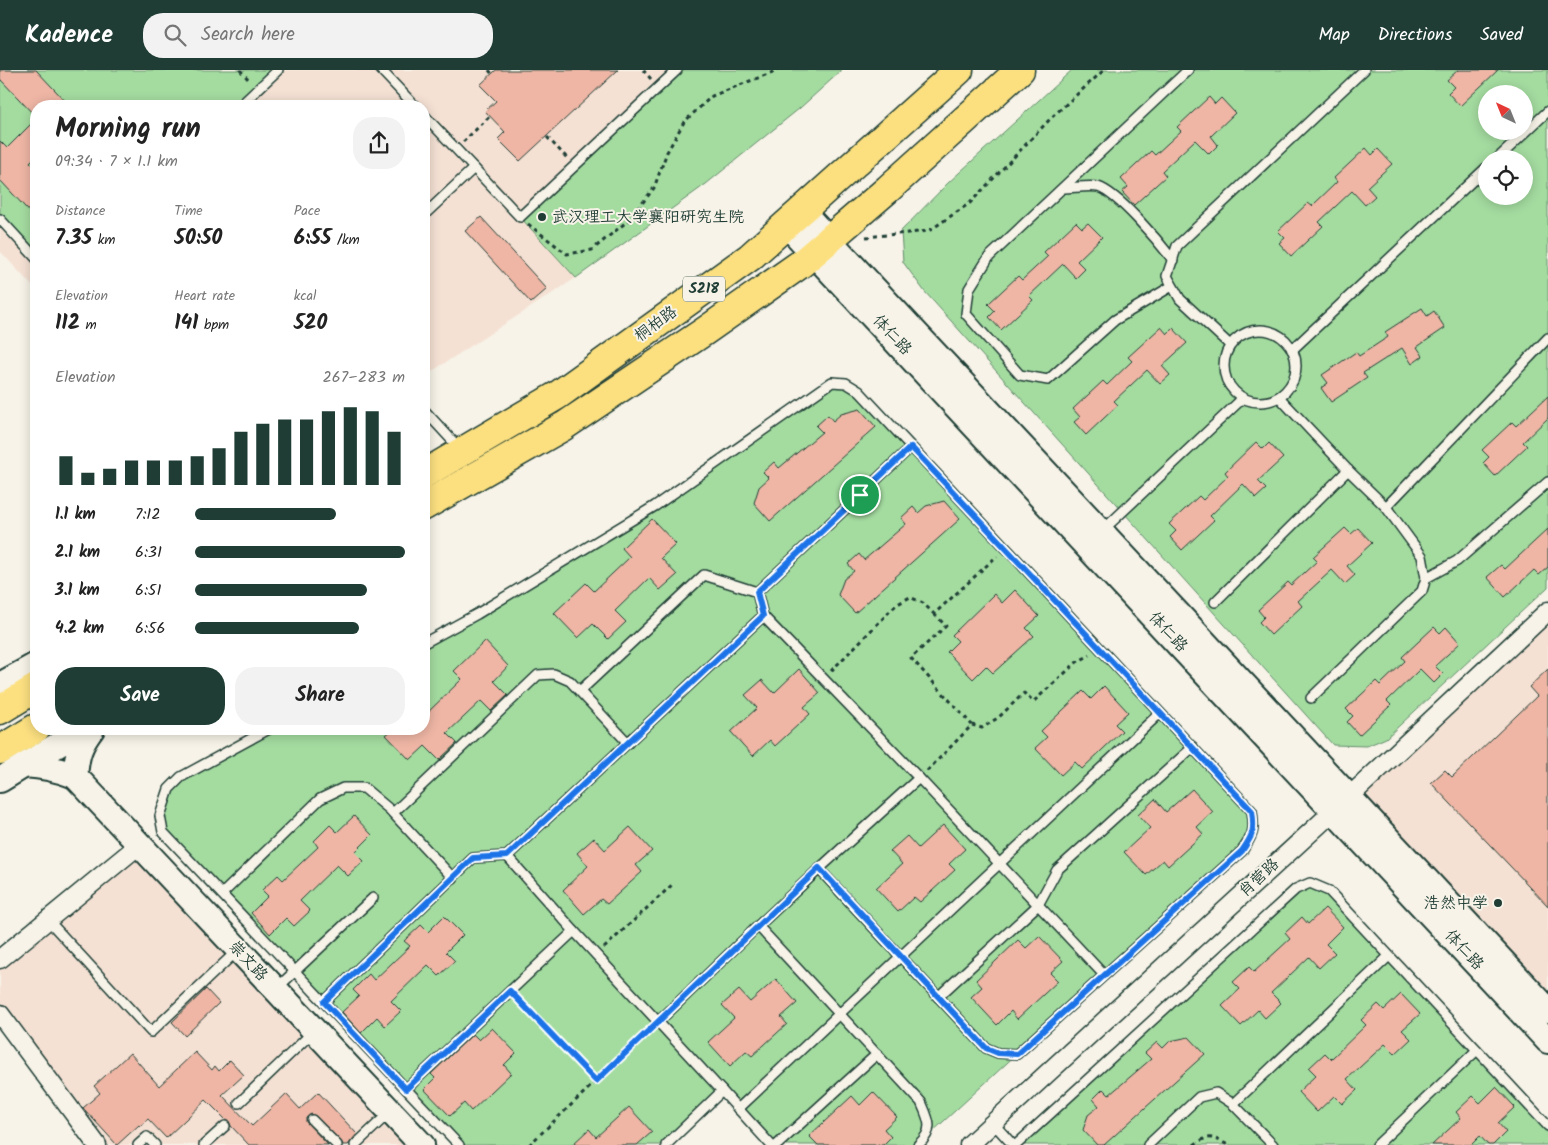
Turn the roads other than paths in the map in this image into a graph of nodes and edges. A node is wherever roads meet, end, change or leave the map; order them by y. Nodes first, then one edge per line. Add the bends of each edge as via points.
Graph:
1 (278, 70) edge
2 (381, 70) edge
3 (677, 70) edge
4 (959, 70) edge
5 (1020, 70) edge
6 (1188, 70) edge
7 (1364, 70) edge
8 (246, 100) edge
9 (409, 100) edge
10 (1548, 111) edge
11 (430, 121) edge
12 (1506, 150) edge
13 (474, 168) junction
14 (1478, 176) edge
15 (1063, 188) junction
16 (430, 209) edge
17 (794, 217) junction
18 (0, 220) edge
19 (821, 246) junction
20 (30, 252) edge
21 (1173, 260) junction
22 (1172, 286) junction
23 (1548, 338) edge
24 (1230, 345) junction
25 (1292, 350) junction
26 (1279, 397) junction
27 (1242, 398) junction
28 (430, 417) edge
29 (911, 447) junction
30 (462, 452) junction
31 (1348, 470) junction
32 (430, 471) edge
33 (1548, 482) edge
34 (430, 503) edge
35 (1386, 507) junction
36 (1101, 532) junction
37 (1426, 578) junction
38 (757, 592) junction
39 (1215, 602) dead end
40 (1548, 611) edge
41 (763, 616) junction
42 (430, 640) edge
43 (30, 668) edge
44 (0, 685) edge
45 (580, 691) junction
46 (30, 692) edge
47 (1311, 698) dead end
48 (0, 710) edge
49 (1160, 713) junction
50 (30, 732) edge
51 (74, 735) edge
52 (88, 735) edge
53 (258, 735) edge
54 (628, 743) junction
55 (1192, 748) junction
56 (0, 750) edge
57 (24, 765) junction
58 (75, 776) junction
59 (919, 778) junction
60 (0, 780) edge
61 (1341, 803) junction
62 (393, 813) junction
63 (139, 845) junction
64 (507, 856) junction
65 (999, 864) junction
66 (819, 868) junction
67 (453, 878) junction
68 (222, 894) junction
69 (373, 898) dead end
70 (1038, 905) junction
71 (48, 920) junction
72 (758, 926) junction
73 (574, 931) junction
74 (238, 950) junction
75 (901, 956) junction
76 (1389, 956) junction
77 (0, 959) edge
78 (294, 971) junction
79 (1104, 975) junction
80 (276, 990) junction
81 (938, 997) junction
82 (324, 1002) junction
83 (1548, 1010) edge
84 (0, 1014) edge
85 (840, 1014) junction
86 (658, 1022) junction
87 (314, 1031) junction
88 (1548, 1041) edge
89 (1477, 1050) junction
90 (877, 1054) junction
91 (406, 1089) junction
92 (722, 1091) junction
93 (238, 1103) dead end
94 (1233, 1104) junction
95 (738, 1109) junction
96 (391, 1112) junction
97 (312, 1120) dead end
98 (993, 1123) junction
99 (225, 1126) dead end
100 (1548, 1126) edge
101 (97, 1145) edge
102 (138, 1145) edge
103 (155, 1145) edge
104 (204, 1145) edge
105 (337, 1145) edge
106 (355, 1145) edge
107 (422, 1145) edge
108 (459, 1145) edge
109 (666, 1145) edge
110 (771, 1145) edge
111 (777, 1145) edge
112 (918, 1145) edge
113 (969, 1145) edge
114 (1015, 1145) edge
115 (1148, 1145) edge
116 (1273, 1145) edge
117 (1377, 1145) edge

1 - 8 lane
2 - 9 lane
3 - 13 lane via 520,217
4 - 17 main road, 桐柏路 / S218
5 - 19 main road
6 - 15 lane
7 - 21 lane via 1177,246
10 - 12 lane
11 - 13 lane
13 - 16 lane
14 - 25 lane
15 - 21 lane via 1098,188 1115,197
15 - 22 lane via 989,257 969,289 966,314 1020,375 1048,380 1115,320
17 - 19 street, 体仁路
17 - 30 main road, 桐柏路 / S218 via 750,257 558,395
18 - 20 lane
19 - 34 main road via 705,331 564,426
19 - 36 street, 体仁路
19 - 61 street, 体仁路
21 - 22 lane via 1167,276
22 - 24 lane via 1180,299
23 - 35 lane
24 - 25 lane via 1248,332 1260,330 1281,336
24 - 27 lane via 1223,368 1232,391
25 - 26 lane via 1296,366 1294,378
26 - 27 lane via 1267,402
26 - 31 lane
27 - 36 lane
28 - 30 lane
29 - 38 lane
29 - 42 lane via 859,391 846,383 832,382 654,506
29 - 49 lane
30 - 32 main road, 桐柏路 / S218
31 - 35 lane
31 - 39 lane
33 - 37 lane via 1457,561
35 - 37 lane via 1422,556
36 - 61 street, 体仁路
37 - 47 lane via 1422,591
38 - 41 lane
38 - 45 lane via 704,574
40 - 61 street, 肖营路
41 - 54 lane
41 - 59 lane
43 - 44 street
45 - 54 lane
45 - 62 lane via 570,681 554,674 538,675
46 - 48 main road
49 - 55 lane
49 - 65 lane
50 - 56 main road
51 - 57 street
52 - 58 street via 78,752
53 - 68 lane via 181,777 169,789 160,816 163,832
54 - 64 lane
55 - 70 lane via 1057,870
55 - 79 lane via 1252,811 1252,837 1242,851
57 - 58 street via 59,769
57 - 60 street
58 - 63 street, 崇文路
59 - 65 lane
59 - 66 lane
61 - 83 street, 体仁路
61 - 88 street, 体仁路
61 - 98 street, 肖营路
62 - 67 lane
62 - 68 lane via 364,788 343,788 328,795 320,799
63 - 71 street
63 - 74 street, 崇文路
64 - 67 lane via 473,858
64 - 73 lane
65 - 70 lane
65 - 75 lane
66 - 72 lane
66 - 75 lane
67 - 82 lane
68 - 78 lane
69 - 78 lane
70 - 79 lane
70 - 81 lane
71 - 74 lane via 151,1032
71 - 77 street
72 - 85 lane
72 - 86 lane
73 - 86 lane
73 - 91 lane
74 - 80 street, 崇文路
75 - 81 lane
75 - 85 lane
76 - 89 lane
76 - 94 lane
76 - 114 lane via 1329,891 1310,883 1296,889
78 - 80 lane
78 - 82 lane
79 - 81 lane via 1017,1054 998,1053 986,1048
80 - 87 street, 崇文路
82 - 91 lane
84 - 101 street
85 - 90 lane
85 - 95 lane
86 - 92 lane
87 - 93 lane
87 - 96 street, 崇文路
89 - 100 lane
89 - 117 lane
90 - 111 lane
90 - 112 lane via 921,1102 930,1122 926,1138
91 - 108 lane
92 - 95 lane
92 - 109 lane
94 - 115 lane via 1216,1093 1199,1097
94 - 116 lane
95 - 110 lane
96 - 106 lane
96 - 107 street, 崇文路
97 - 105 lane
98 - 113 street, 肖营路
98 - 114 lane
99 - 104 lane
102 - 103 lane via 147,1137

